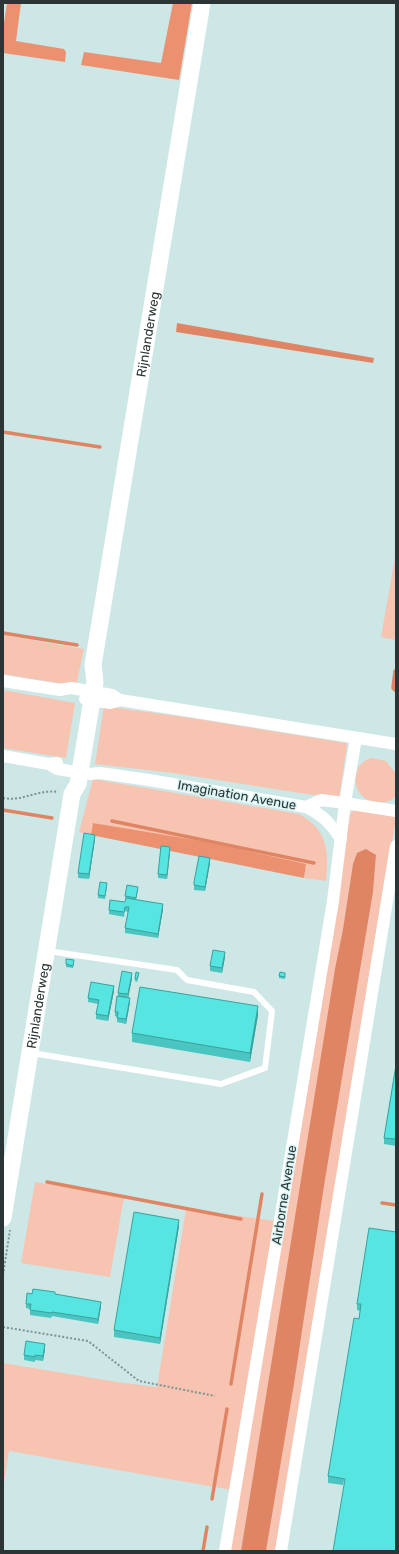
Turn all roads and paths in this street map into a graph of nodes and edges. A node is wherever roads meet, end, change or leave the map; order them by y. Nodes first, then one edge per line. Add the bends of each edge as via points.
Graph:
1 (202, 3) edge
2 (3, 680) edge
3 (87, 695) junction
4 (356, 738) junction
5 (396, 744) edge
6 (3, 756) edge
7 (76, 769) junction
8 (72, 794) junction
9 (3, 798) edge
10 (345, 803) junction
11 (306, 807) junction
12 (396, 811) edge
13 (341, 839) junction
14 (396, 846) edge
15 (47, 950) junction
16 (30, 1052) junction
17 (3, 1218) edge
18 (3, 1327) edge
19 (215, 1396) dead end
20 (225, 1551) edge
21 (281, 1551) edge

1 - 3 street, Rijnlanderweg via 93,665 84,681
2 - 3 street via 60,690 70,696
3 - 4 street via 112,695 120,700
3 - 7 street, Rijnlanderweg
4 - 5 street
4 - 10 street, Airborne Avenue
6 - 7 street, Imagination Avenue via 49,764 57,769
7 - 8 street, Rijnlanderweg via 68,782
7 - 11 street, Imagination Avenue via 90,768 100,773
8 - 9 path via 48,790 22,798
8 - 15 street, Rijnlanderweg
10 - 11 street, Imagination Avenue via 321,800
10 - 12 street, Imagination Avenue
10 - 13 street, Airborne Avenue
11 - 13 street via 321,815
13 - 20 street, Airborne Avenue via 333,901
14 - 21 street
15 - 16 street, Rijnlanderweg
15 - 16 lane via 177,970 187,980 254,992 272,1011 265,1068 222,1084
16 - 17 street, Rijnlanderweg
18 - 19 path via 88,1341 139,1381

